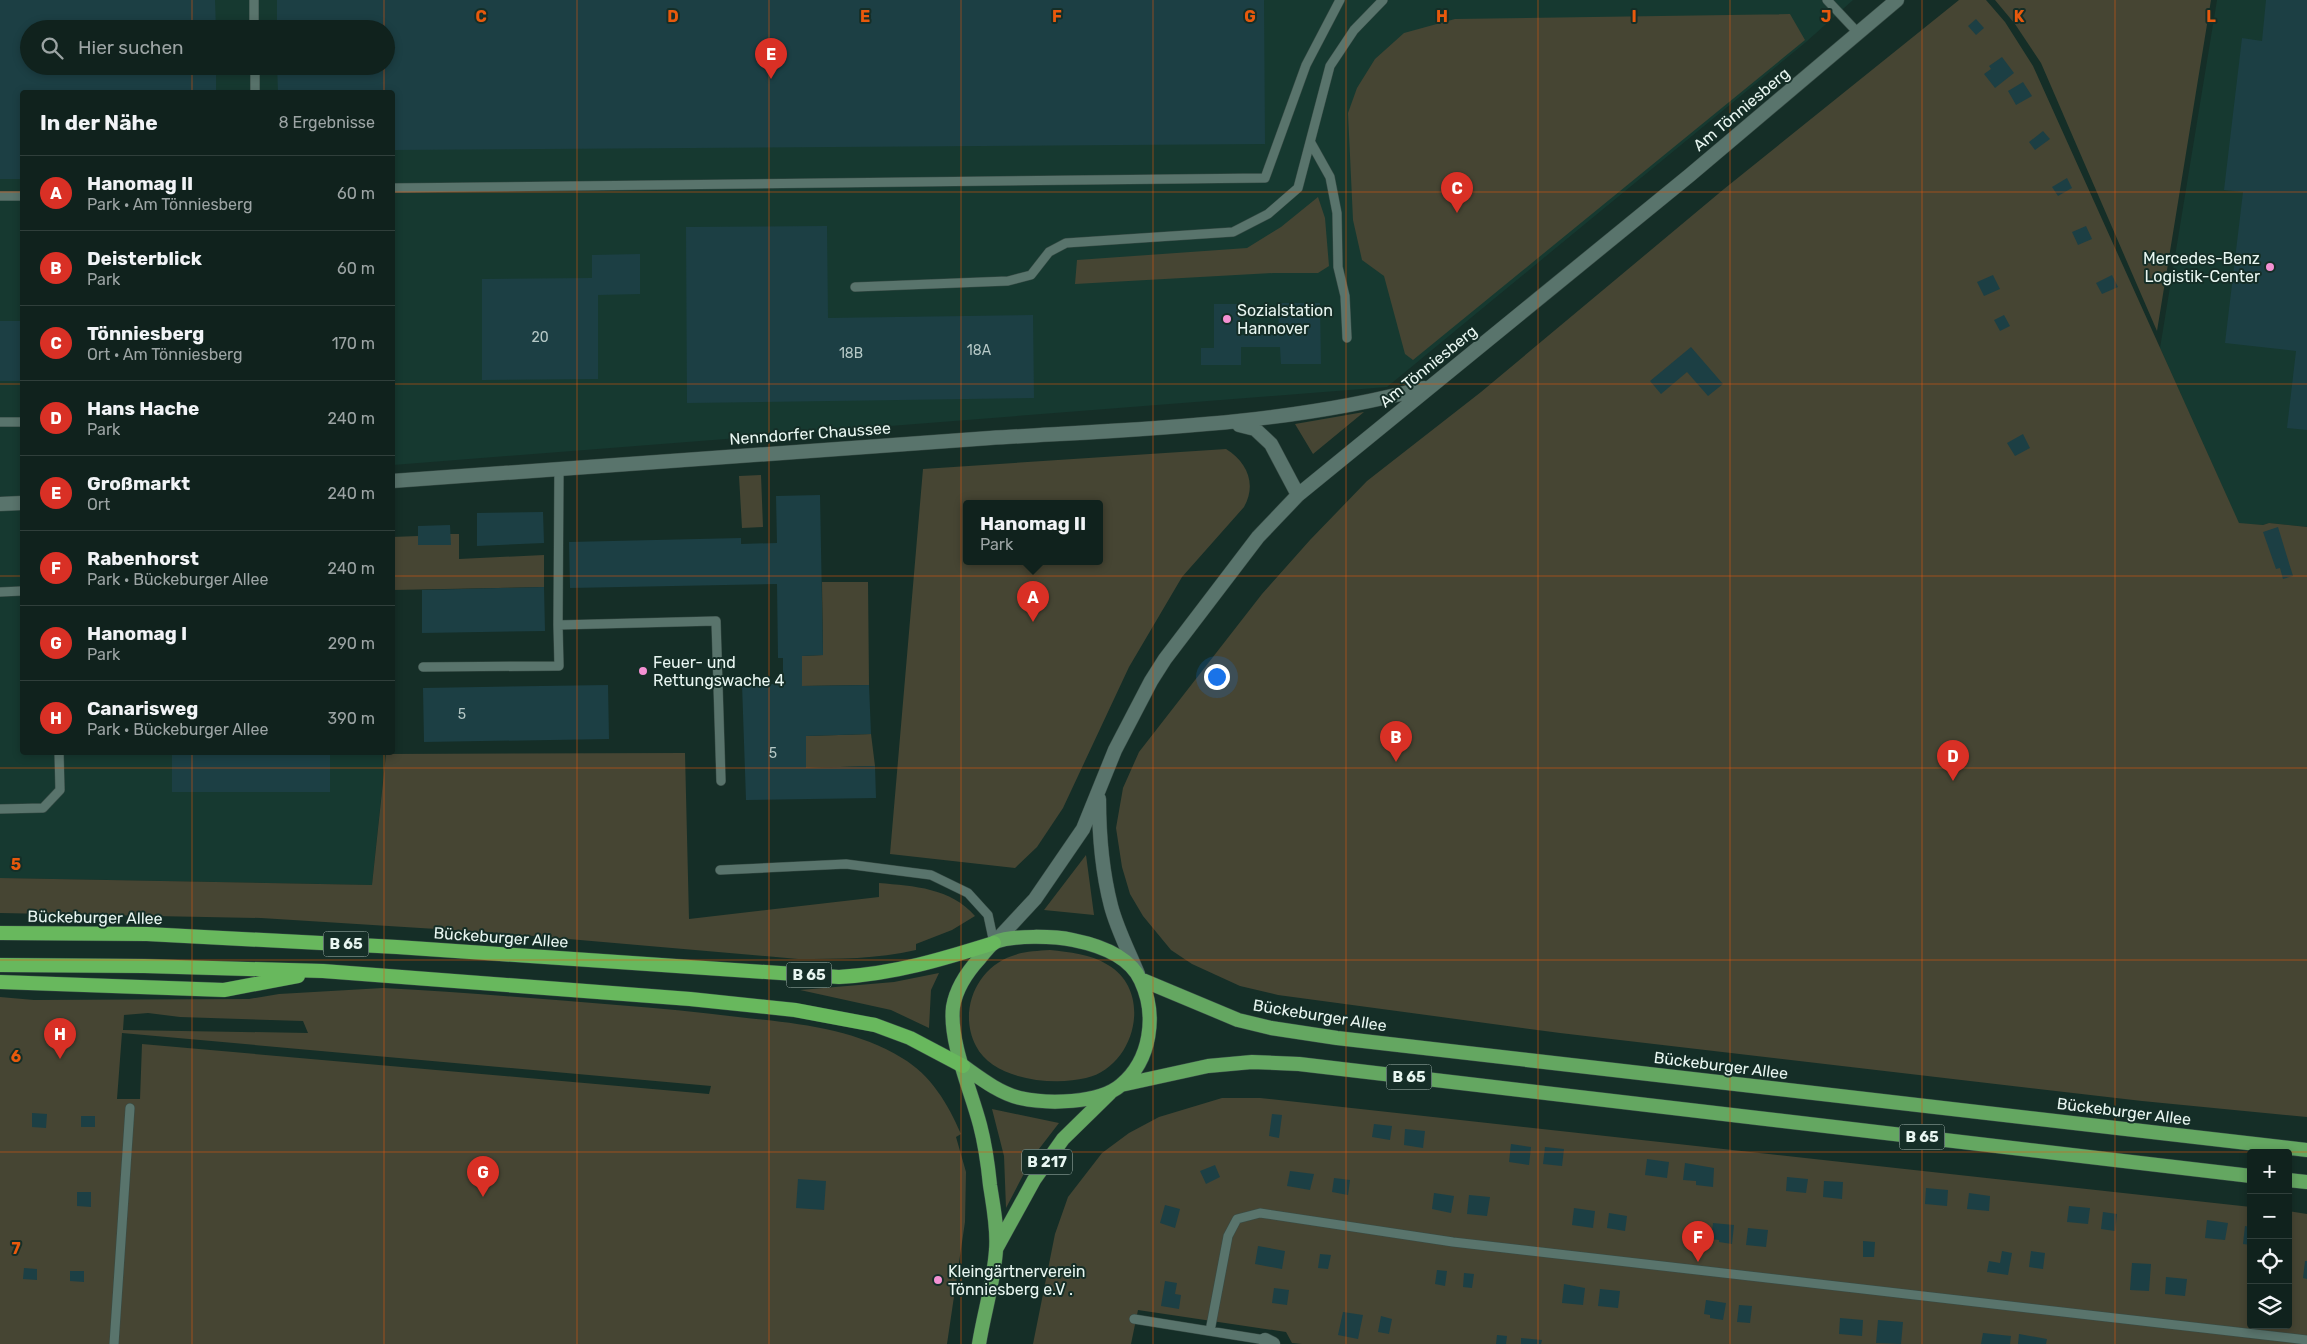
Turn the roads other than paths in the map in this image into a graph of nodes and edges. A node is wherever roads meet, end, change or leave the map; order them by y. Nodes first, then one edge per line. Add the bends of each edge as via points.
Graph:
1 (254, 0) edge
2 (1340, 0) edge
3 (1383, 0) edge
4 (1827, 0) edge
5 (1897, 0) edge
6 (254, 20) edge
7 (1858, 34) junction
8 (255, 75) edge
9 (255, 90) edge
10 (1311, 143) junction
11 (395, 188) edge
12 (0, 196) edge
13 (20, 196) edge
14 (854, 287) dead end
15 (1346, 338) dead end
16 (1430, 387) junction
17 (0, 422) edge
18 (20, 422) edge
19 (1230, 424) junction
20 (559, 469) junction
21 (395, 481) edge
22 (1298, 495) junction
23 (20, 503) edge
24 (0, 504) edge
25 (20, 591) edge
26 (0, 592) edge
27 (558, 625) junction
28 (423, 667) dead end
29 (59, 755) edge
30 (720, 781) dead end
31 (1100, 794) junction
32 (0, 809) edge
33 (720, 870) dead end
34 (0, 933) edge
35 (994, 943) junction
36 (0, 964) edge
37 (323, 972) junction
38 (1140, 979) junction
39 (0, 982) edge
40 (963, 1066) junction
41 (1118, 1087) junction
42 (130, 1108) dead end
43 (2307, 1150) edge
44 (2247, 1176) edge
45 (2292, 1180) edge
46 (2307, 1182) edge
47 (996, 1249) junction
48 (1134, 1319) dead end
49 (1210, 1331) junction
50 (2307, 1340) edge
51 (1269, 1342) edge
52 (114, 1344) edge
53 (979, 1344) edge

1 - 6 lane
2 - 11 lane via 1306,65 1265,178
3 - 10 lane via 1354,30 1330,66
4 - 7 lane
5 - 7 street, Am Tönniesberg
7 - 16 street, Am Tönniesberg
8 - 9 lane
10 - 14 lane via 1298,188 1268,214 1233,232 1066,243 1049,252 1031,276 1008,281
10 - 15 lane via 1330,178 1337,213 1338,267 1345,296
12 - 13 lane
16 - 19 street, Nenndorfer Chaussee via 1354,405
16 - 22 street, Am Tönniesberg
17 - 18 lane
19 - 20 street, Nenndorfer Chaussee
19 - 22 street, Nenndorfer Chaussee via 1255,429 1271,444
20 - 21 street, Nenndorfer Chaussee
20 - 27 lane
22 - 31 street, Am Tönniesberg via 1258,538 1160,666 1116,750
23 - 24 street
25 - 26 lane
27 - 28 lane via 559,666
27 - 30 lane via 716,621
29 - 32 lane via 60,790 43,808
31 - 35 street, Am Tönniesberg via 1062,862 1035,899
31 - 38 street, Am Tönniesberg via 1102,866 1112,908
33 - 35 lane via 846,864 931,875 968,893 988,915
34 - 35 highway, Bückeburger Allee / B 65 via 147,934 397,947 839,977 875,975 926,964
35 - 38 main road, B 65 via 1018,938 1050,938 1090,943 1110,951
35 - 40 main road via 973,966 956,993 953,1017
36 - 37 highway, B 65
37 - 39 highway via 224,990
37 - 40 highway, B 65 via 690,999 817,1013 884,1028
38 - 41 main road, B 65 via 1148,998 1149,1032 1138,1066
38 - 43 main road, Bückeburger Allee / B 65 via 1238,1020 1328,1037
40 - 41 main road, B 65 via 1018,1098 1070,1101 1090,1098
40 - 47 main road, B 217 via 981,1128
41 - 44 main road, B 65 via 1208,1066 1252,1062 1299,1064
41 - 47 main road, B 217 via 1063,1139 1034,1180
42 - 52 lane
45 - 46 main road
47 - 53 main road, B 217
48 - 49 lane
49 - 50 lane via 1228,1236 1237,1218 1260,1213 1453,1242
49 - 51 lane

